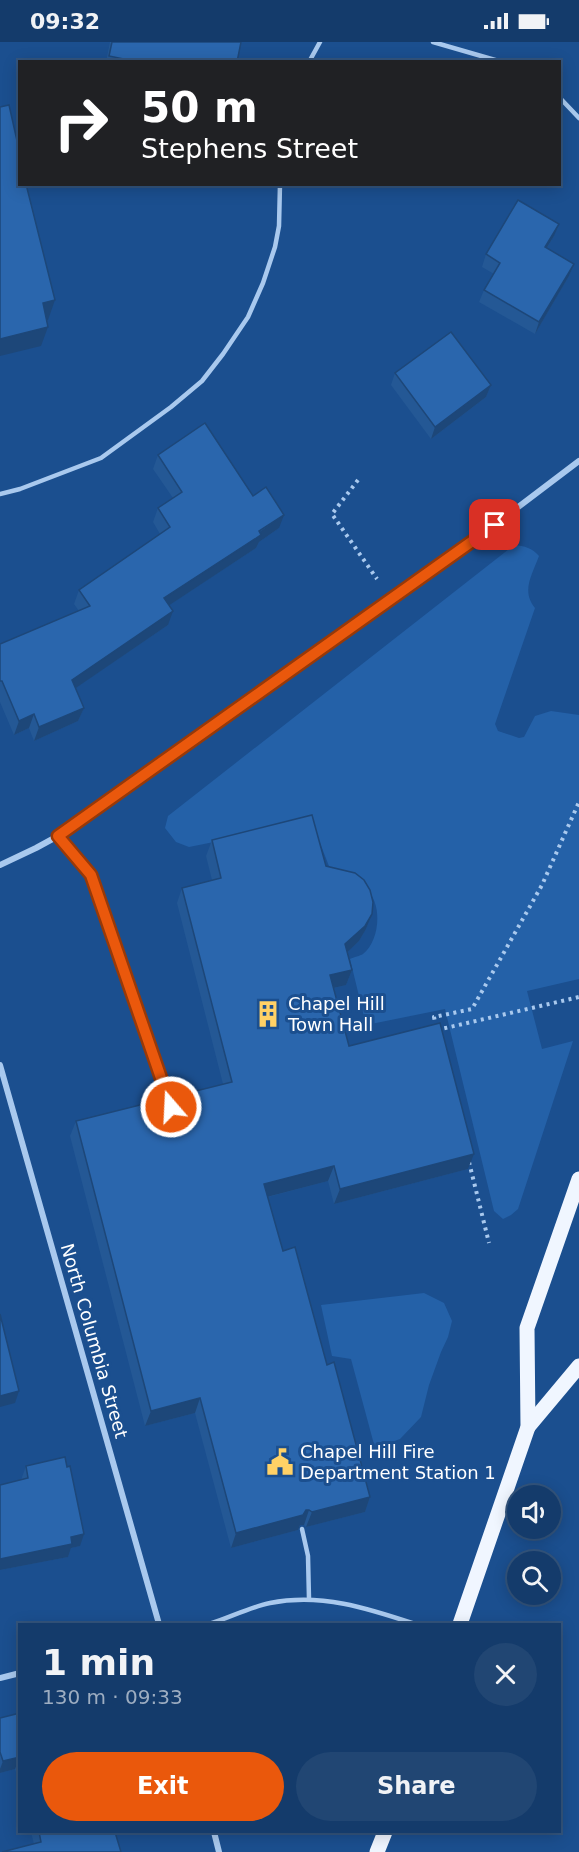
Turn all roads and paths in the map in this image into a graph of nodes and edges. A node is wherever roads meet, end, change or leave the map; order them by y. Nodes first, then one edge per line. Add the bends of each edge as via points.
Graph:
1 (320, 42) edge
2 (434, 42) edge
3 (310, 60) edge
4 (495, 60) edge
5 (561, 99) edge
6 (579, 118) edge
7 (280, 186) edge
8 (579, 461) edge
9 (358, 480) dead end
10 (0, 494) edge
11 (370, 570) dead end
12 (579, 802) edge
13 (58, 836) junction
14 (0, 864) edge
15 (579, 997) edge
16 (436, 1030) junction
17 (439, 1041) edge
18 (0, 1065) edge
19 (171, 1107) edge
20 (469, 1161) edge
21 (579, 1179) edge
22 (489, 1243) dead end
23 (579, 1366) edge
24 (528, 1427) junction
25 (302, 1528) edge
26 (309, 1599) junction
27 (159, 1623) edge
28 (212, 1623) edge
29 (412, 1623) edge
30 (460, 1623) edge
31 (18, 1674) edge
32 (0, 1678) edge
33 (214, 1833) edge
34 (385, 1833) edge
35 (219, 1852) edge
36 (377, 1852) edge

1 - 3 lane
2 - 4 lane
5 - 6 lane
7 - 10 lane via 279,226 263,283 248,317 202,381 101,458
8 - 13 street via 476,540
9 - 11 path via 332,514
12 - 16 path via 542,885 472,1009 434,1017
13 - 14 street
13 - 19 lane via 91,875
15 - 16 path
16 - 17 path
18 - 27 street, North Columbia Street
20 - 22 path
21 - 24 main road via 527,1328
23 - 24 main road
24 - 30 main road
25 - 26 lane via 308,1556
26 - 28 lane via 269,1603
26 - 29 lane via 346,1603
31 - 32 street
33 - 35 street
34 - 36 main road

